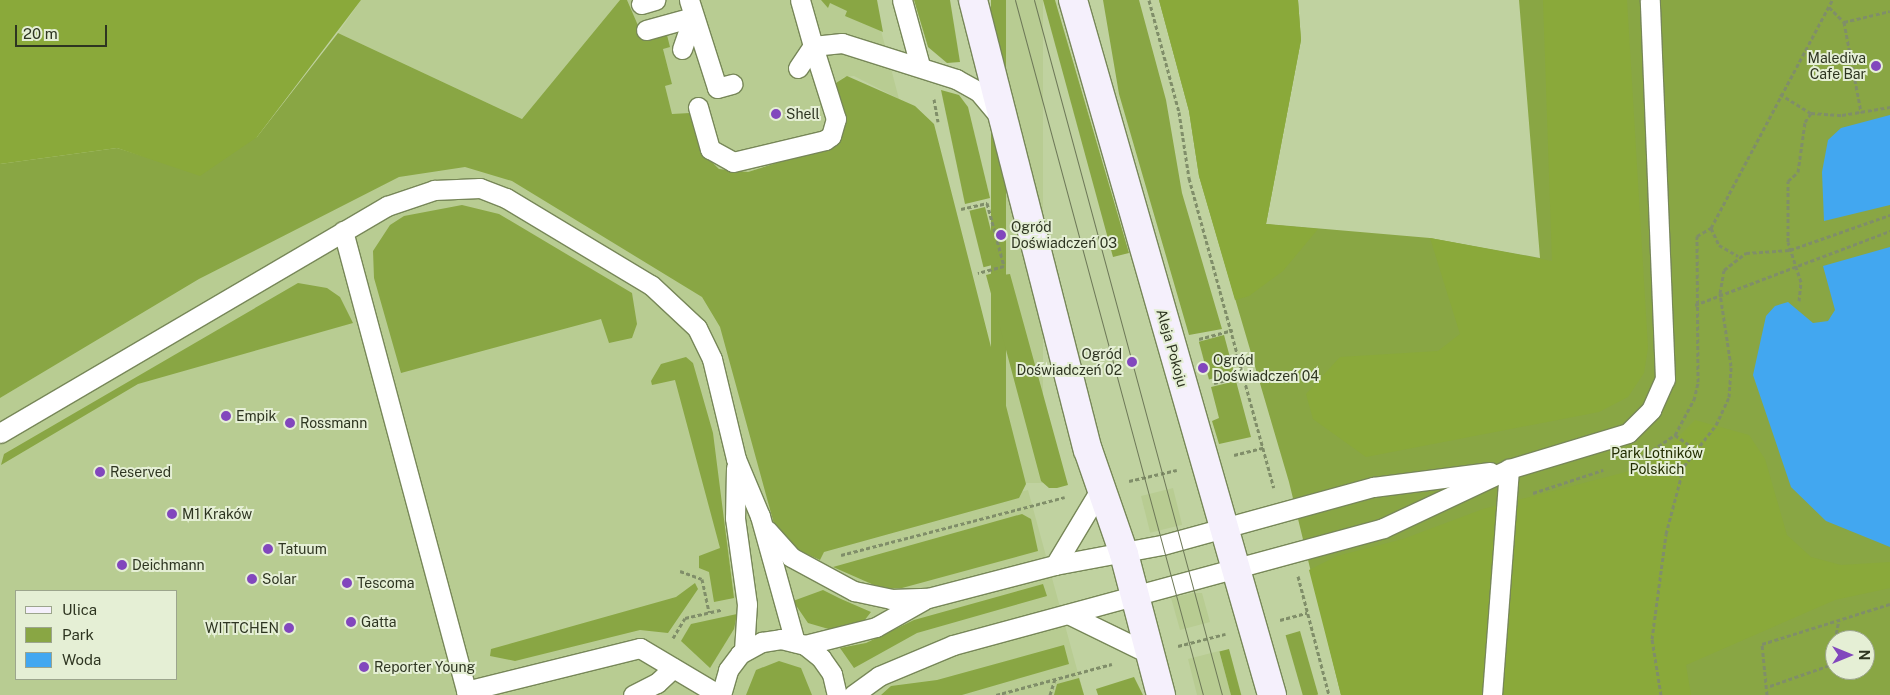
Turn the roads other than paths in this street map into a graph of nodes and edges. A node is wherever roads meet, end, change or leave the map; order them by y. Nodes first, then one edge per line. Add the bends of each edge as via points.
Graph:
1 (800, 0) edge
2 (902, 0) edge
3 (973, 0) edge
4 (1073, 0) edge
5 (1650, 0) edge
6 (691, 9) edge
7 (646, 30) dead end
8 (813, 46) junction
9 (682, 49) dead end
10 (920, 66) junction
11 (798, 68) dead end
12 (732, 84) dead end
13 (698, 107) dead end
14 (1000, 117) junction
15 (343, 231) junction
16 (0, 433) edge
17 (736, 459) junction
18 (1508, 469) junction
19 (1111, 486) junction
20 (760, 516) junction
21 (1223, 528) junction
22 (1124, 554) junction
23 (1055, 565) junction
24 (1236, 568) junction
25 (1134, 594) junction
26 (928, 598) junction
27 (1068, 614) junction
28 (800, 644) junction
29 (1162, 650) junction
30 (744, 651) junction
31 (673, 668) junction
32 (467, 693) edge
33 (633, 695) edge
34 (720, 695) edge
35 (837, 695) edge
36 (853, 695) edge
37 (1161, 695) edge
38 (1272, 695) edge
39 (1492, 695) edge

1 - 8 lane
2 - 10 lane
3 - 14 main road
4 - 21 main road, Aleja Pokoju
5 - 18 lane via 1665,379 1651,410 1628,433
6 - 7 lane
6 - 9 lane
6 - 12 lane via 717,88
8 - 10 lane via 842,43
8 - 11 lane
8 - 13 lane via 836,120 831,136 825,140 743,162 728,161 710,149
10 - 14 lane via 968,84
14 - 19 main road
15 - 16 lane
15 - 17 lane via 386,206 434,190 471,187 506,198 651,285 686,315 712,359
15 - 32 lane
17 - 20 lane
17 - 30 lane via 735,518 747,604
18 - 21 lane via 1373,487
18 - 24 lane via 1384,528 1292,556
18 - 39 lane
19 - 22 main road
19 - 23 lane
20 - 26 lane via 780,548 821,575 873,597
20 - 28 lane
21 - 22 lane
21 - 24 main road, Aleja Pokoju
22 - 23 lane
22 - 25 main road
23 - 26 lane
24 - 25 lane
24 - 38 main road, Aleja Pokoju
25 - 27 lane
25 - 29 main road
26 - 28 lane via 876,628
27 - 29 lane
27 - 36 lane via 953,645 878,676
28 - 30 lane via 768,640
28 - 35 lane via 828,668
29 - 37 main road
30 - 34 lane via 728,670
31 - 32 lane via 640,648
31 - 33 lane via 657,683
31 - 34 lane

